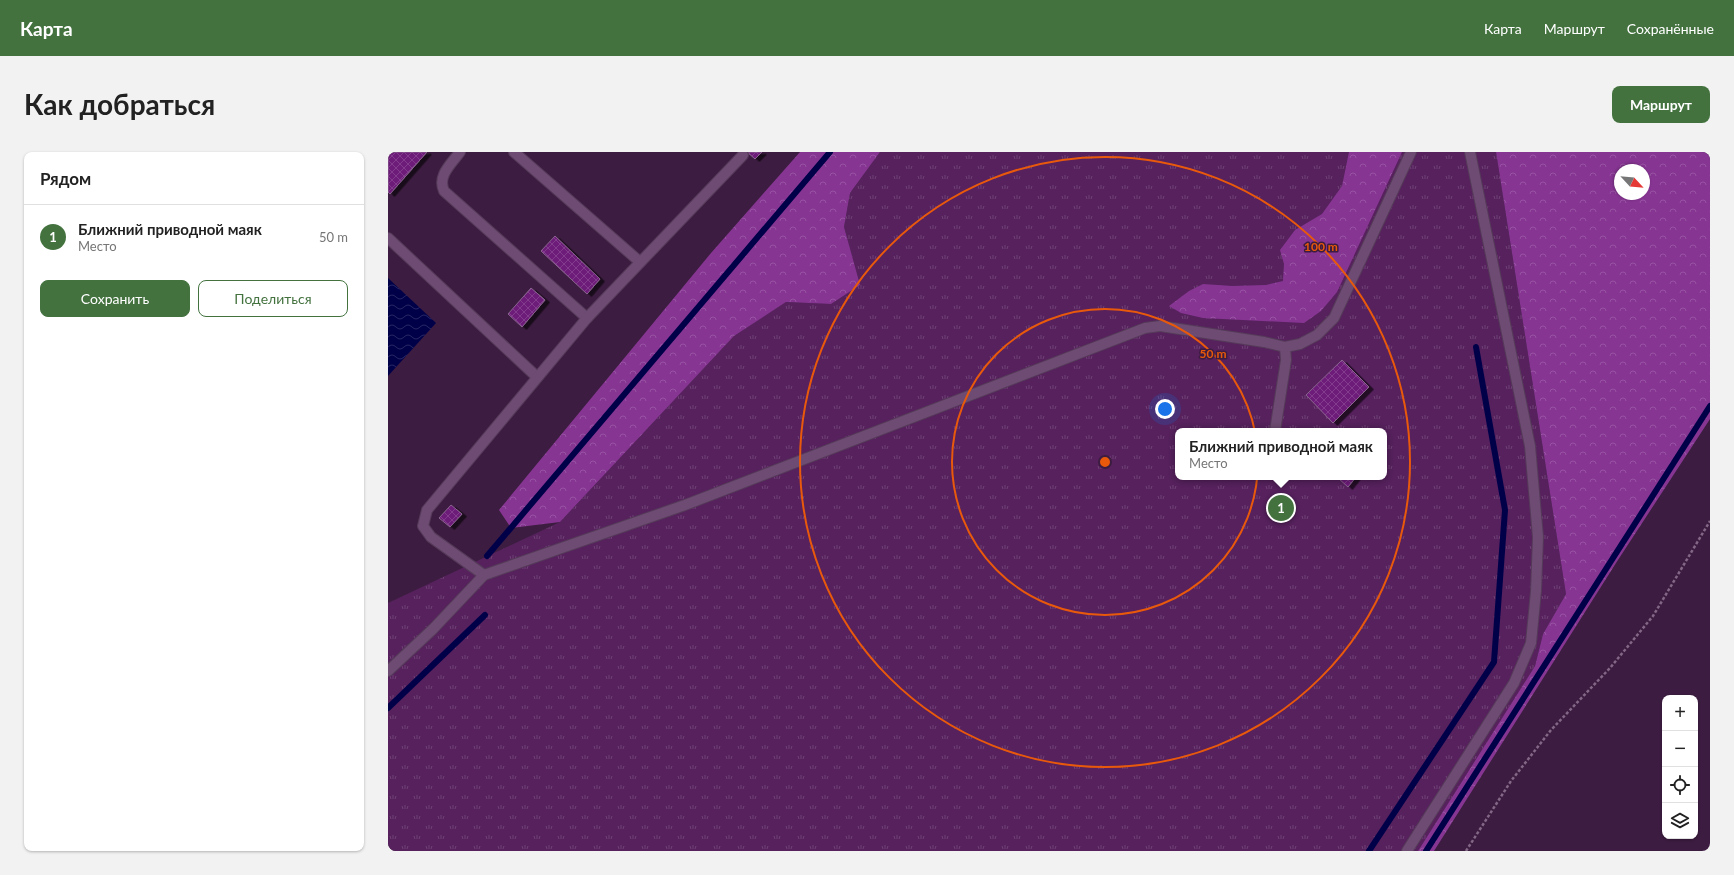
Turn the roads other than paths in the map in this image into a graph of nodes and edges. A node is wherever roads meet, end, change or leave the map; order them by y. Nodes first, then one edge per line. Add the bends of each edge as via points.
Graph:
1 (460, 152) edge
2 (514, 152) edge
3 (1411, 152) edge
4 (1470, 152) edge
5 (743, 155) dead end
6 (388, 238) edge
7 (640, 262) junction
8 (587, 318) junction
9 (1285, 347) junction
10 (537, 376) junction
11 (1275, 428) edge
12 (484, 575) junction
13 (388, 670) edge
14 (1407, 851) edge

1 - 8 lane via 443,175 441,184 444,191
2 - 7 lane
3 - 9 lane via 1334,318 1317,336 1300,344
4 - 14 lane via 1530,446 1538,537 1536,591 1531,643 1514,683
5 - 7 lane
6 - 10 lane
7 - 8 lane
8 - 10 lane
9 - 11 lane via 1286,360
9 - 12 lane via 1160,326 1145,328 685,505
10 - 12 lane via 427,510 423,526 431,537
12 - 13 lane via 433,629

